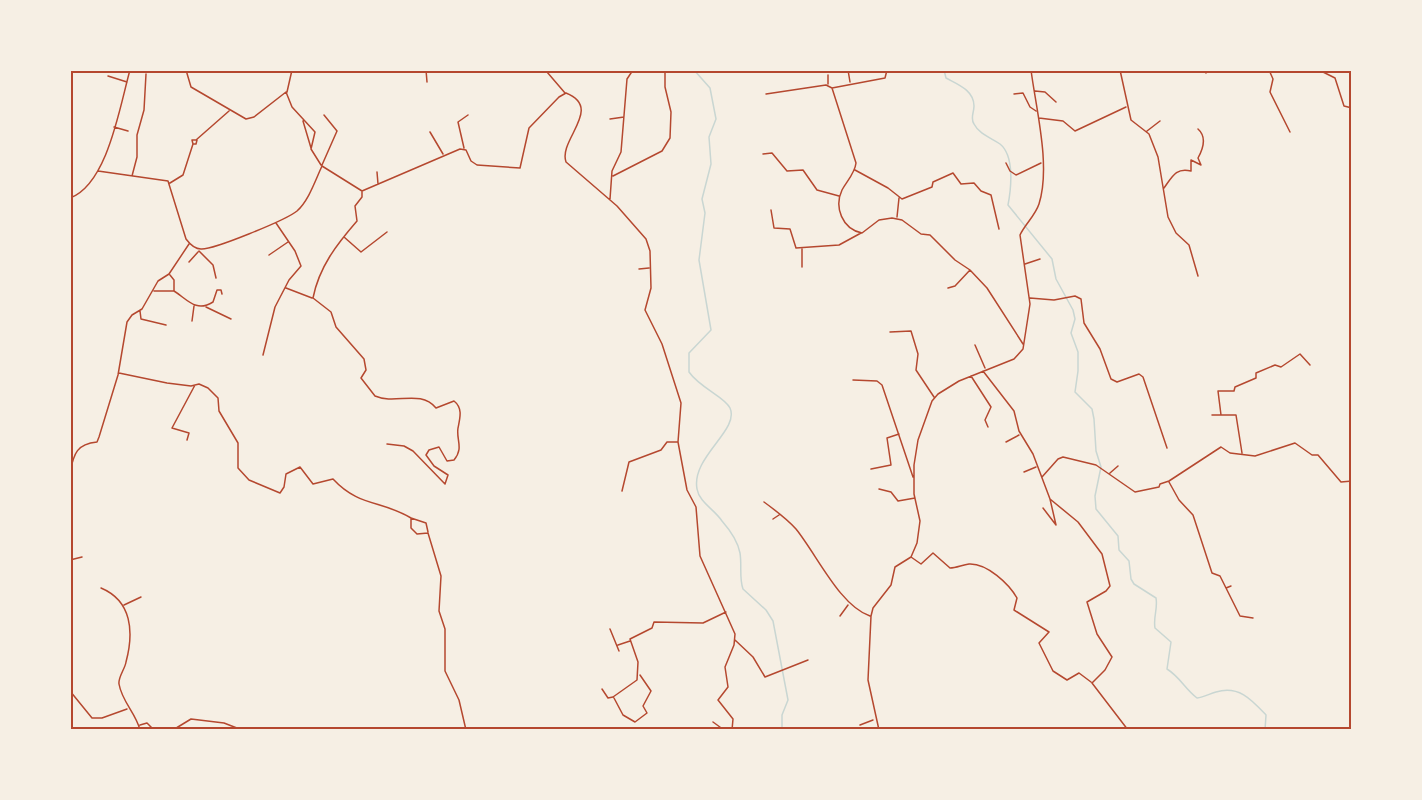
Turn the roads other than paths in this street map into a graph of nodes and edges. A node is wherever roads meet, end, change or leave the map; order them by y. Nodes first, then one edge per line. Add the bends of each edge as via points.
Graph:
1 (130, 70) edge
2 (186, 70) edge
3 (292, 70) edge
4 (426, 70) edge
5 (633, 70) edge
6 (666, 70) edge
7 (816, 70) edge
8 (848, 70) edge
9 (887, 70) edge
10 (1032, 70) edge
11 (1120, 70) edge
12 (1269, 70) edge
13 (1319, 70) edge
14 (547, 72) dead end
15 (803, 72) dead end
16 (146, 74) dead end
17 (828, 75) dead end
18 (108, 76) dead end
19 (127, 82) junction
20 (427, 82) dead end
21 (850, 83) junction
22 (829, 84) junction
23 (832, 88) junction
24 (1034, 91) junction
25 (286, 92) junction
26 (566, 93) junction
27 (766, 94) dead end
28 (1014, 94) dead end
29 (1056, 102) dead end
30 (1128, 106) junction
31 (1352, 108) edge
32 (230, 110) junction
33 (1037, 112) junction
34 (324, 115) dead end
35 (468, 115) dead end
36 (625, 117) junction
37 (1038, 118) junction
38 (610, 119) dead end
39 (303, 120) junction
40 (1160, 121) dead end
41 (114, 127) junction
42 (1198, 129) dead end
43 (128, 131) dead end
44 (1146, 131) junction
45 (430, 132) dead end
46 (1290, 132) dead end
47 (311, 149) junction
48 (464, 149) junction
49 (763, 154) dead end
50 (443, 155) junction
51 (1006, 162) dead end
52 (1042, 163) junction
53 (322, 166) junction
54 (855, 170) junction
55 (98, 171) junction
56 (377, 172) dead end
57 (613, 176) junction
58 (132, 177) junction
59 (169, 183) junction
60 (378, 185) junction
61 (1163, 188) junction
62 (362, 191) junction
63 (840, 196) junction
64 (70, 198) edge
65 (900, 198) junction
66 (610, 200) junction
67 (771, 210) dead end
68 (897, 218) junction
69 (275, 222) junction
70 (999, 229) dead end
71 (387, 232) dead end
72 (862, 233) junction
73 (343, 236) junction
74 (288, 242) junction
75 (189, 243) junction
76 (802, 248) junction
77 (199, 250) junction
78 (269, 255) dead end
79 (1040, 260) dead end
80 (189, 262) dead end
81 (1024, 264) junction
82 (802, 267) dead end
83 (650, 268) junction
84 (639, 269) dead end
85 (970, 270) junction
86 (170, 274) junction
87 (1198, 276) dead end
88 (216, 278) dead end
89 (285, 287) junction
90 (948, 288) dead end
91 (153, 291) junction
92 (174, 291) junction
93 (222, 294) dead end
94 (313, 298) junction
95 (1029, 298) junction
96 (194, 305) junction
97 (205, 306) junction
98 (140, 310) junction
99 (231, 319) dead end
100 (192, 321) dead end
101 (165, 325) dead end
102 (890, 332) dead end
103 (975, 345) dead end
104 (1024, 345) junction
105 (262, 355) dead end
106 (1310, 364) dead end
107 (984, 369) junction
108 (119, 373) junction
109 (970, 376) junction
110 (853, 380) dead end
111 (196, 384) junction
112 (934, 398) junction
113 (1212, 415) dead end
114 (1221, 415) junction
115 (988, 427) dead end
116 (900, 434) junction
117 (1020, 434) junction
118 (187, 440) dead end
119 (678, 442) junction
120 (1006, 442) dead end
121 (387, 444) dead end
122 (1167, 448) dead end
123 (1243, 454) junction
124 (1118, 466) dead end
125 (1037, 467) junction
126 (871, 469) dead end
127 (70, 471) edge
128 (1024, 472) dead end
129 (1110, 474) junction
130 (914, 477) junction
131 (1042, 478) junction
132 (1169, 481) junction
133 (1352, 481) edge
134 (879, 489) dead end
135 (622, 490) dead end
136 (915, 498) junction
137 (1050, 499) junction
138 (764, 502) dead end
139 (70, 508) edge
140 (1043, 508) dead end
141 (780, 515) junction
142 (411, 518) junction
143 (773, 519) dead end
144 (70, 520) edge
145 (428, 533) junction
146 (911, 557) junction
147 (82, 558) dead end
148 (70, 560) edge
149 (1231, 586) dead end
150 (101, 588) dead end
151 (1226, 588) junction
152 (141, 597) dead end
153 (849, 604) junction
154 (123, 605) junction
155 (727, 611) junction
156 (840, 616) dead end
157 (871, 616) junction
158 (1253, 618) dead end
159 (610, 629) dead end
160 (735, 640) junction
161 (630, 641) junction
162 (617, 645) junction
163 (619, 651) dead end
164 (808, 660) dead end
165 (639, 673) junction
166 (1092, 682) junction
167 (602, 689) dead end
168 (70, 691) edge
169 (613, 698) junction
170 (128, 709) junction
171 (875, 719) junction
172 (713, 722) dead end
173 (860, 724) dead end
174 (139, 725) junction
175 (140, 729) edge
176 (154, 729) edge
177 (173, 729) edge
178 (242, 729) edge
179 (246, 729) edge
180 (252, 729) edge
181 (466, 729) edge
182 (724, 729) edge
183 (732, 729) edge
184 (879, 729) edge
185 (1128, 729) edge

1 - 19 street
2 - 32 street via 190,87
3 - 25 street
4 - 20 street
5 - 36 street via 627,79
6 - 57 street via 670,138 662,151
7 - 15 street
8 - 21 street
9 - 21 street via 885,78
10 - 24 street
11 - 30 street
12 - 46 street via 1273,79 1270,92
13 - 31 street via 1335,78 1344,106
14 - 26 street
16 - 58 street via 144,114
17 - 22 street
18 - 19 street
19 - 41 street
21 - 23 street
22 - 23 street
22 - 27 street
23 - 54 street
24 - 29 street via 1045,92
24 - 33 street
25 - 32 street via 252,118
25 - 39 street
26 - 48 street via 529,128 520,168 477,165
26 - 66 street via 580,105 581,115 565,158
28 - 33 street via 1023,93
30 - 37 street via 1075,131 1063,121
30 - 44 street via 1132,122
32 - 59 street via 192,141 182,177
33 - 37 street
34 - 53 street via 337,132
35 - 48 street via 458,122
36 - 38 street
36 - 57 street via 621,152
37 - 52 street
39 - 47 street
39 - 47 street via 315,132
40 - 44 street
41 - 43 street
41 - 55 street
42 - 61 street via 1204,145 1198,158 1201,165 1191,160 1191,171 1176,172
44 - 61 street via 1158,157
45 - 50 street
47 - 53 street
48 - 50 street
49 - 63 street via 772,153 787,171 803,170 817,190
50 - 60 street
51 - 52 street via 1016,175
52 - 81 street via 1040,200 1020,235
53 - 62 street
53 - 69 street via 299,208
54 - 63 street
54 - 65 street
55 - 58 street
55 - 64 street via 80,193
56 - 60 street
57 - 66 street
58 - 59 street via 162,178
59 - 75 street via 179,223
60 - 62 street
61 - 87 street via 1168,217 1176,233 1189,244
62 - 73 street via 355,206 357,221
63 - 72 street via 843,220
65 - 68 street
65 - 70 street via 932,187 933,182 953,173 961,184 974,183 981,192 991,195
66 - 83 street via 646,239
67 - 76 street via 774,228 790,229 794,247
68 - 72 street via 881,219
68 - 85 street via 921,234 930,235
69 - 74 street
69 - 77 street via 249,235
71 - 73 street via 361,252
72 - 76 street via 842,245
73 - 94 street via 321,272
74 - 78 street
74 - 89 street via 301,266
75 - 77 street
75 - 86 street
76 - 82 street
77 - 80 street
77 - 88 street via 213,265
79 - 81 street
81 - 95 street
83 - 84 street
83 - 119 street via 651,292 645,310 662,344 682,407
85 - 90 street
85 - 104 street
86 - 91 street via 158,281
86 - 92 street
89 - 94 street
89 - 105 street via 274,310
91 - 92 street
91 - 98 street
92 - 96 street
93 - 97 street via 216,290 213,302
94 - 121 street via 331,312 338,330 364,359 366,370 361,378 375,396 418,397 436,408 450,401 459,406 461,441 457,457 447,461 437,447 426,455 448,475 445,484 413,451
95 - 104 street
95 - 122 street via 1080,299 1084,323 1100,348 1111,379 1117,382 1139,374 1143,377
96 - 97 street
96 - 100 street
97 - 99 street
98 - 101 street via 141,319
98 - 108 street via 125,327
102 - 112 street via 911,332 918,354 916,370
103 - 107 street
104 - 107 street via 1014,359
106 - 114 street via 1300,354 1281,367 1275,365 1256,373 1256,378 1234,391 1218,391
107 - 109 street
107 - 117 street via 1014,411
108 - 111 street via 167,383
108 - 127 street via 98,441 78,449
109 - 112 street
109 - 115 street via 991,407 985,420
110 - 116 street via 881,383
111 - 118 street via 172,428 189,433
111 - 142 street via 205,386 218,398 219,411 239,446 238,468 249,480 280,493 286,474 300,466 315,484 331,478 351,496
112 - 130 street via 918,440
113 - 114 street
114 - 123 street via 1236,415
116 - 126 street via 887,438 891,465
116 - 130 street
117 - 120 street
117 - 125 street
119 - 135 street via 668,441 661,450 629,462
119 - 155 street via 687,490 696,507 700,556
123 - 132 street via 1221,447
123 - 133 street via 1257,456 1296,443 1323,459 1341,482
124 - 129 street
125 - 128 street
125 - 131 street
129 - 131 street via 1096,465 1061,457
129 - 132 street via 1137,492
130 - 136 street
131 - 137 street
132 - 151 street via 1193,515 1212,573 1220,576
134 - 136 street via 890,491 898,501
136 - 146 street via 919,527
137 - 140 street via 1056,525
137 - 166 street via 1078,522 1102,554 1110,579 1106,591 1087,602 1097,634 1112,657
138 - 141 street
139 - 144 street
141 - 143 street
141 - 153 street via 814,552
142 - 145 street via 427,524
142 - 145 street via 414,532
145 - 181 street via 441,576 439,610 445,629 445,671 459,700
146 - 157 street via 894,569 891,585
146 - 166 street via 921,564 933,553 950,568 975,564 993,574 1017,598 1014,610 1049,632 1039,644 1055,674 1067,680 1079,673
147 - 148 street
149 - 151 street
150 - 154 street via 114,594
151 - 158 street via 1240,616
152 - 154 street
153 - 156 street
153 - 157 street
154 - 170 street via 131,636 119,682
155 - 160 street
155 - 161 street via 703,623 655,621 652,628
157 - 171 street via 867,673
159 - 162 street
160 - 164 street via 753,657 764,676
160 - 183 street via 725,667 729,686 718,700 733,719
161 - 162 street
161 - 165 street
162 - 163 street
165 - 169 street via 637,680
165 - 169 street via 651,691 643,706 647,714 642,719 635,722 625,716
166 - 185 street
167 - 169 street via 608,698
168 - 170 street via 92,718
170 - 174 street
171 - 173 street
171 - 184 street
172 - 182 street
174 - 175 street
174 - 176 street via 147,723
177 - 178 street via 192,719
179 - 180 street

